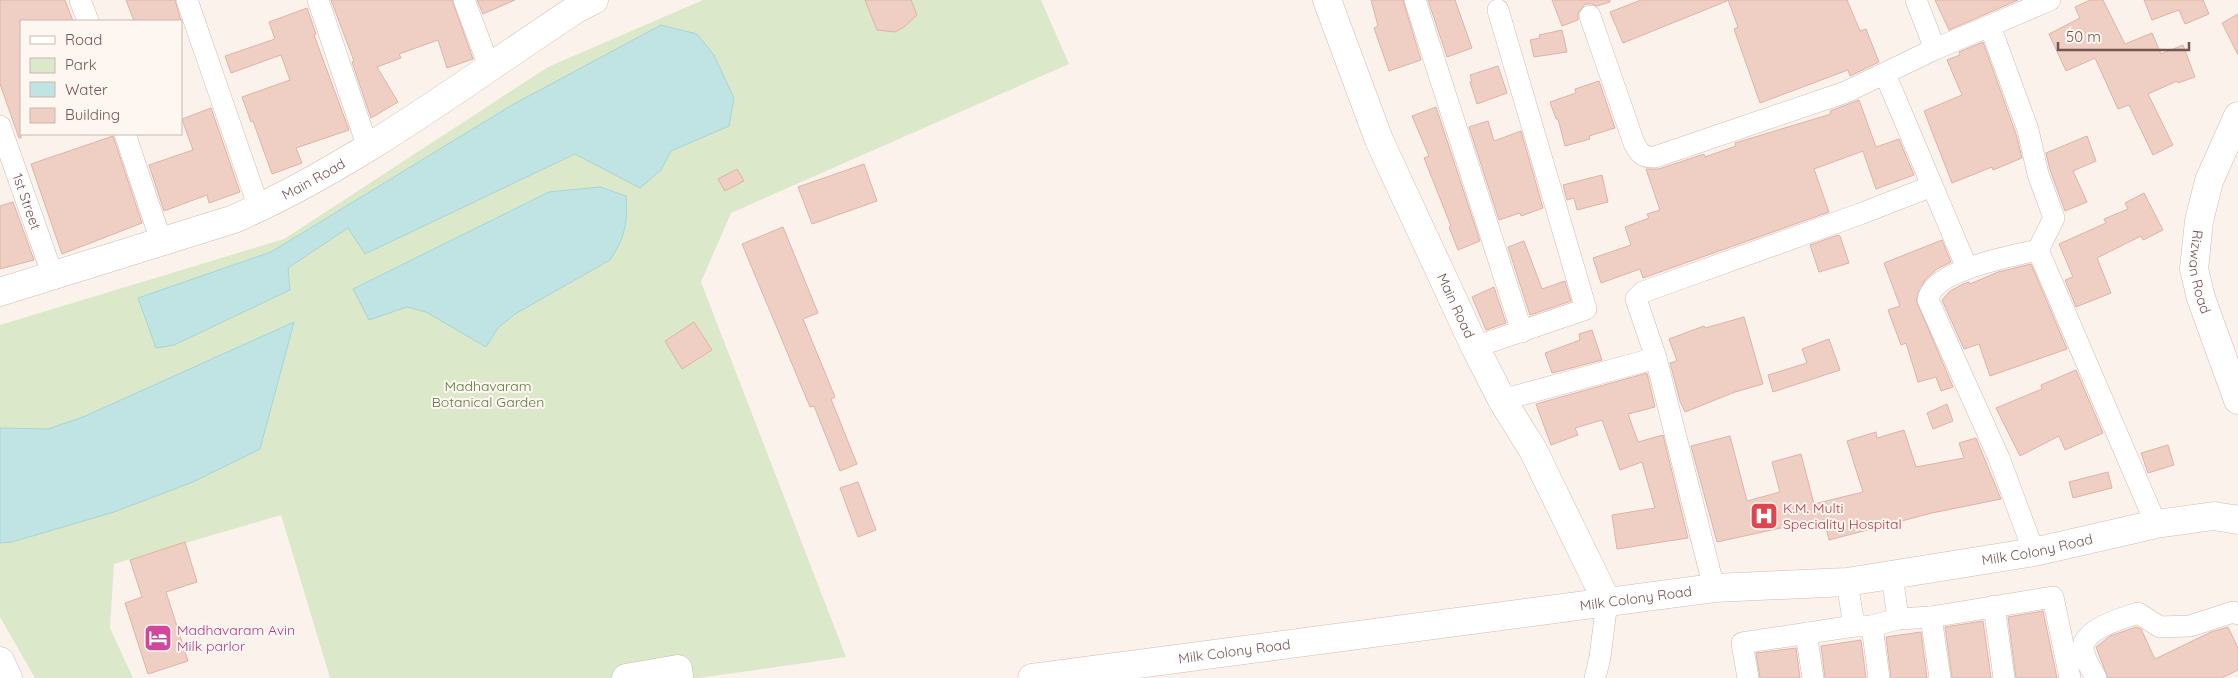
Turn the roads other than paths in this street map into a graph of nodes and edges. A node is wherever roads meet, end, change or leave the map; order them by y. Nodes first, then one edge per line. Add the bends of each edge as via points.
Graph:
1 (80, 0) edge
2 (187, 0) edge
3 (318, 0) edge
4 (464, 0) edge
5 (594, 0) edge
6 (1328, 0) edge
7 (1415, 0) edge
8 (1916, 0) edge
9 (2050, 0) edge
10 (2025, 5) edge
11 (1498, 10) dead end
12 (1590, 16) dead end
13 (88, 20) edge
14 (1990, 26) junction
15 (1935, 49) junction
16 (489, 66) junction
17 (1885, 74) junction
18 (2238, 116) edge
19 (0, 126) edge
20 (126, 135) edge
21 (368, 148) junction
22 (1932, 186) junction
23 (259, 208) junction
24 (161, 241) junction
25 (2038, 250) junction
26 (1967, 268) junction
27 (52, 276) junction
28 (0, 292) edge
29 (1522, 332) junction
30 (1475, 347) junction
31 (1656, 358) junction
32 (2235, 382) edge
33 (1502, 400) junction
34 (2238, 520) edge
35 (2156, 524) junction
36 (2034, 552) junction
37 (1892, 574) junction
38 (1847, 582) junction
39 (1714, 588) junction
40 (1607, 602) junction
41 (1994, 606) junction
42 (2238, 614) edge
43 (1931, 617) junction
44 (1898, 620) junction
45 (1863, 626) junction
46 (1806, 633) junction
47 (0, 661) edge
48 (8, 678) edge
49 (626, 678) edge
50 (679, 678) edge
51 (1032, 678) edge
52 (1595, 678) edge
53 (1748, 678) edge
54 (1813, 678) edge
55 (1879, 678) edge
56 (1940, 678) edge
57 (2004, 678) edge
58 (2070, 678) edge
59 (2096, 678) edge

1 - 13 street
2 - 23 street
3 - 21 street
4 - 16 street
5 - 16 street, Main Road
6 - 30 street, Main Road via 1379,140
7 - 29 street
8 - 15 street
9 - 10 street
10 - 14 street
11 - 29 street via 1586,309
12 - 17 street via 1634,143 1638,151 1648,157 1821,101
14 - 15 street
14 - 25 street via 2028,130 2038,174 2054,218
15 - 17 street
16 - 21 street, Main Road
17 - 22 street
18 - 32 street, Rizwan Road via 2209,181 2199,221 2194,269 2201,298
19 - 27 street, 1st Street
20 - 24 street
21 - 23 street, Main Road via 329,173
22 - 26 street
22 - 31 street via 1639,294 1637,303
23 - 24 street, Main Road
24 - 27 street, Main Road
25 - 26 street
25 - 35 street
26 - 36 street via 1936,286 1928,300 1999,458
27 - 28 street, Main Road
29 - 30 street
30 - 33 street, Main Road
31 - 33 street
31 - 39 street
33 - 40 street, Main Road via 1532,450
34 - 35 street, Milk Colony Road via 2214,516
35 - 36 street, Milk Colony Road
36 - 37 street, Milk Colony Road
37 - 38 street, Milk Colony Road
37 - 44 street
38 - 39 street, Milk Colony Road
38 - 45 street
39 - 40 street, Milk Colony Road
40 - 51 street, Milk Colony Road
40 - 52 street
41 - 43 street
41 - 57 street
41 - 58 street via 2053,597
42 - 59 street via 2234,612 2190,626 2160,627 2138,614 2117,619 2087,636 2084,644 2083,651
43 - 44 street
43 - 56 street
44 - 45 street
45 - 46 street
45 - 55 street
46 - 53 street via 1742,643
46 - 54 street
47 - 48 street
49 - 50 street via 678,669

